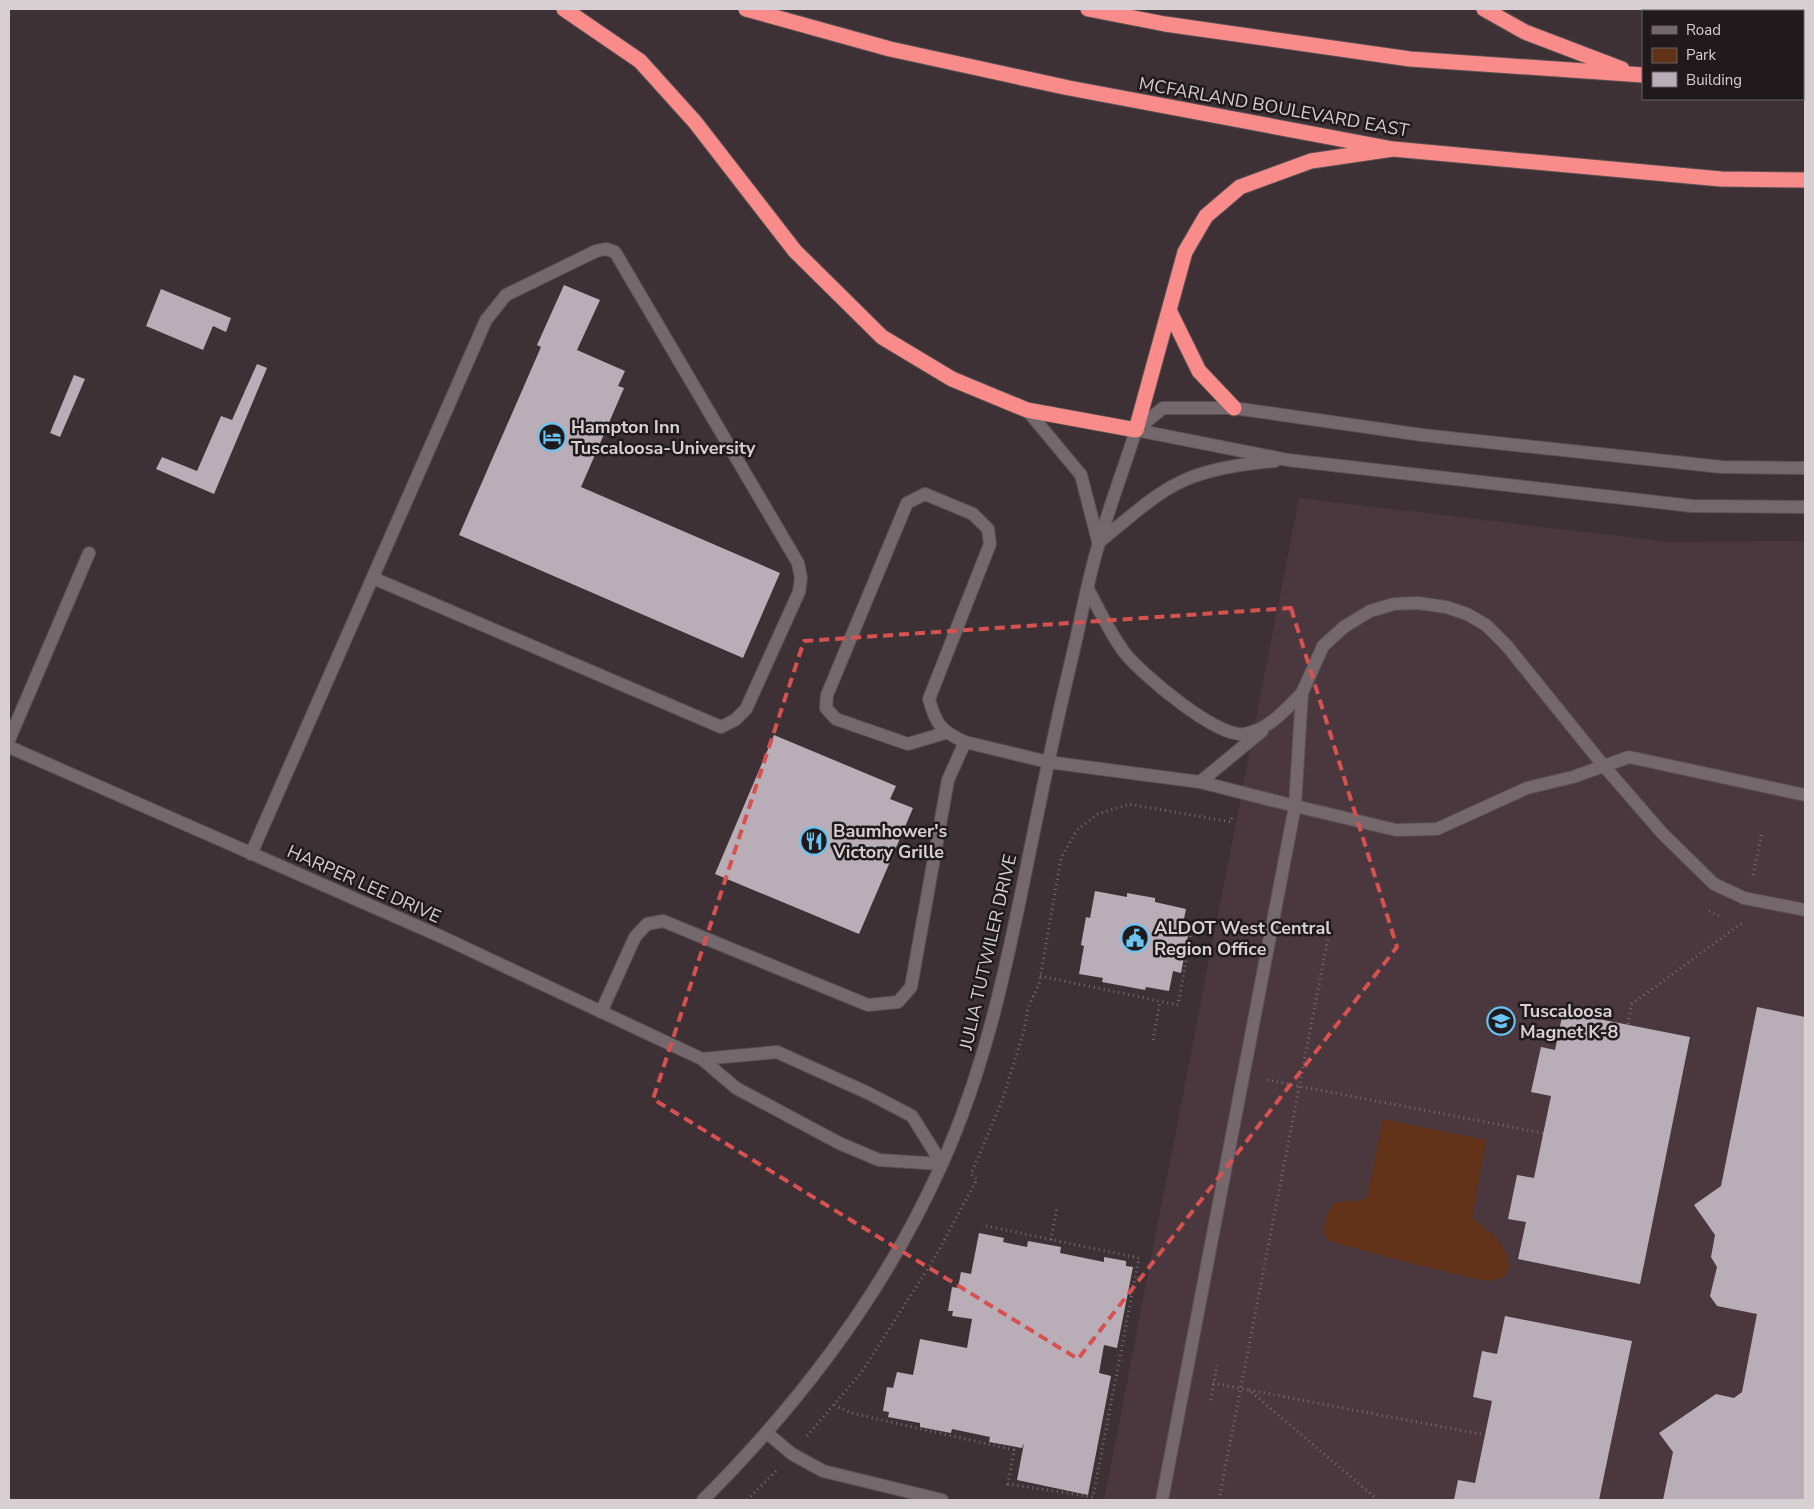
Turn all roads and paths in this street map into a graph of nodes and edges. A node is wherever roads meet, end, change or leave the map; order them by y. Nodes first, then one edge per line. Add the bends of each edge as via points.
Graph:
1 (564, 9) edge
2 (746, 9) edge
3 (1088, 9) edge
4 (1484, 9) edge
5 (1640, 75) edge
6 (1393, 149) junction
7 (1805, 180) edge
8 (1169, 310) junction
9 (1234, 408) junction
10 (1027, 410) junction
11 (1136, 430) junction
12 (1288, 460) junction
13 (1805, 468) edge
14 (1805, 507) edge
15 (1098, 543) junction
16 (89, 553) dead end
17 (372, 578) junction
18 (1088, 589) junction
19 (1302, 693) junction
20 (1269, 725) junction
21 (945, 733) junction
22 (9, 740) edge
23 (965, 742) junction
24 (9, 747) edge
25 (1048, 762) junction
26 (1603, 765) junction
27 (1200, 782) junction
28 (1805, 795) edge
29 (1295, 806) junction
30 (251, 854) junction
31 (1805, 910) edge
32 (1742, 922) dead end
33 (1330, 928) dead end
34 (1191, 933) dead end
35 (1040, 976) dead end
36 (1160, 1001) junction
37 (601, 1012) junction
38 (1628, 1024) dead end
39 (1153, 1040) dead end
40 (702, 1060) junction
41 (1267, 1080) dead end
42 (1299, 1086) junction
43 (1543, 1133) dead end
44 (942, 1164) junction
45 (1057, 1207) dead end
46 (982, 1226) dead end
47 (1051, 1240) junction
48 (1217, 1365) dead end
49 (1214, 1384) junction
50 (1241, 1389) junction
51 (1249, 1390) junction
52 (1211, 1400) dead end
53 (834, 1405) dead end
54 (768, 1433) junction
55 (1485, 1435) dead end
56 (703, 1500) edge
57 (942, 1500) edge
58 (1162, 1500) edge
59 (1219, 1500) edge
60 (1378, 1500) edge

1 - 10 highway via 640,61 695,122 795,252 882,337 952,379
2 - 6 highway, MCFARLAND BOULEVARD EAST via 890,49 1068,88
3 - 5 highway via 1164,24 1410,58
4 - 5 highway via 1525,32
6 - 7 highway, MCFARLAND BOULEVARD EAST via 1721,179
6 - 8 highway via 1311,161 1240,187 1206,216 1185,252
8 - 9 highway via 1199,371
8 - 11 highway
9 - 11 street via 1163,408
9 - 13 street via 1422,434 1712,466
10 - 11 highway
10 - 15 street via 1082,475
11 - 12 street
11 - 15 street, JULIA TUTWILER DRIVE
12 - 14 street via 1692,506
12 - 15 street via 1230,465 1190,477 1152,500
15 - 18 street, JULIA TUTWILER DRIVE
16 - 22 street
17 - 17 street via 486,320 506,295 606,249 615,252 620,260 798,563 801,578 799,592 746,709 721,727
17 - 30 street
18 - 20 street via 1122,650 1154,684 1212,724 1242,734
18 - 25 street, JULIA TUTWILER DRIVE
19 - 20 street
19 - 26 street via 1323,646 1344,627 1370,611 1394,604 1446,607 1486,625 1507,646
19 - 29 street
20 - 27 street
21 - 21 street via 934,715 930,699 990,544 988,529 973,514 926,494 907,503 827,695 826,708 836,719 908,744
21 - 23 street
23 - 25 street
23 - 37 street via 948,780 911,987 898,1002 868,1004 663,921 647,924 635,937
24 - 30 street, HARPER LEE DRIVE
25 - 27 street
25 - 44 street, JULIA TUTWILER DRIVE via 1003,980 966,1103
26 - 28 street via 1629,758
26 - 29 street via 1573,777 1528,788 1437,829 1396,830
26 - 31 street via 1662,833 1714,884 1744,898
27 - 29 street
29 - 58 street
30 - 37 street, HARPER LEE DRIVE via 442,937
32 - 38 path via 1632,1004
33 - 42 path
34 - 36 path via 1178,1005
35 - 36 path
36 - 39 path
37 - 40 street, HARPER LEE DRIVE
40 - 44 street, HARPER LEE DRIVE via 736,1088 839,1143 879,1160
40 - 44 street via 777,1052 912,1116
41 - 42 path
42 - 43 path
42 - 50 path
44 - 54 street, JULIA TUTWILER DRIVE via 888,1268 857,1318
45 - 47 path
46 - 47 path
47 - 53 path via 1139,1258 1093,1497 1008,1484 1014,1450 851,1413
48 - 49 path
49 - 50 path
49 - 52 path
50 - 51 path
50 - 59 path
51 - 55 path
51 - 60 path
54 - 56 street, JULIA TUTWILER DRIVE
54 - 57 street via 792,1454 823,1471

